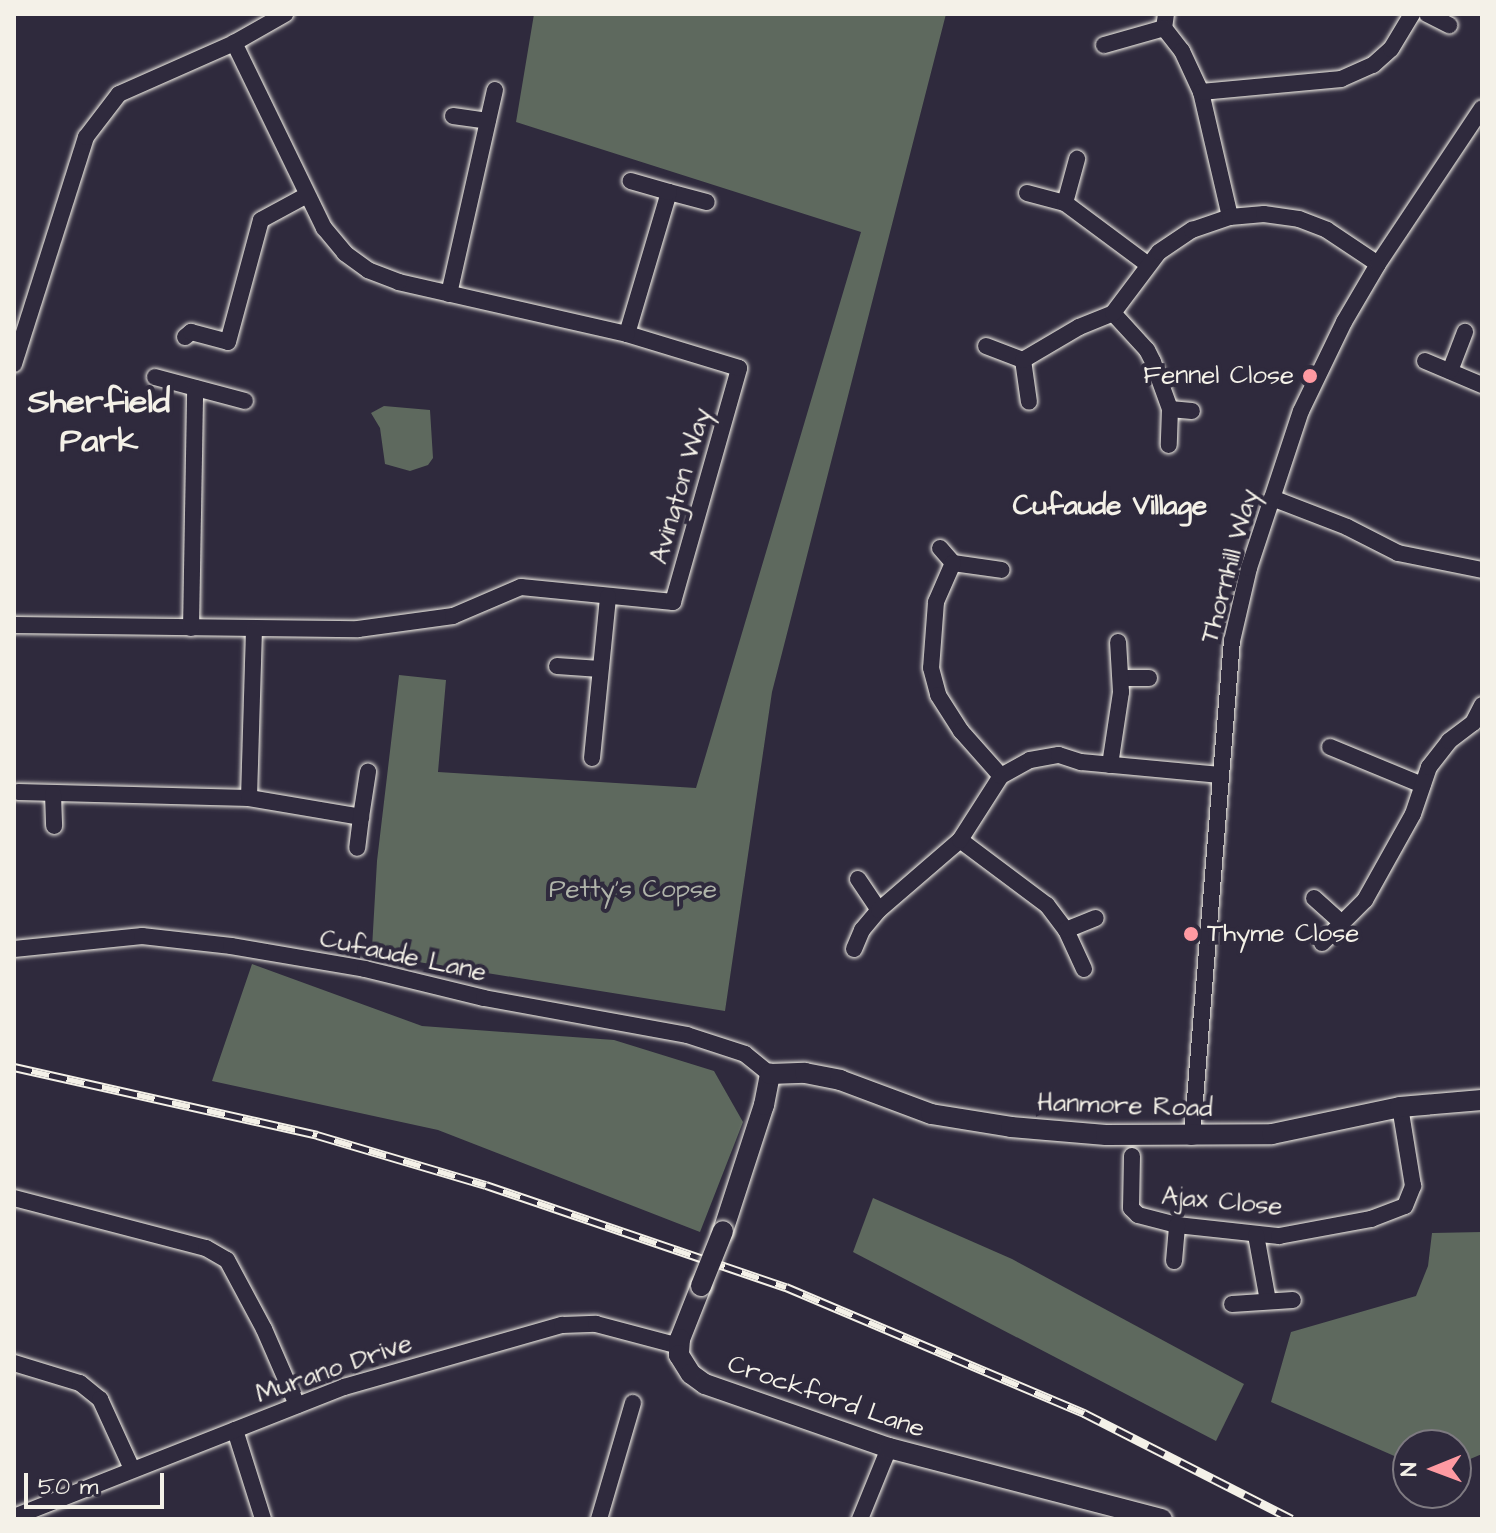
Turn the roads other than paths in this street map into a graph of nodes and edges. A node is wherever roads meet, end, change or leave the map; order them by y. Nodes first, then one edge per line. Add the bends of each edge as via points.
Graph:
1 (285, 14) edge
2 (1412, 14) edge
3 (1427, 14) edge
4 (1165, 21) edge
5 (1449, 25) dead end
6 (234, 43) junction
7 (1104, 45) dead end
8 (495, 90) dead end
9 (1201, 92) junction
10 (1482, 108) edge
11 (453, 116) dead end
12 (488, 121) junction
13 (1077, 159) dead end
14 (631, 181) dead end
15 (669, 192) junction
16 (1027, 193) dead end
17 (307, 195) junction
18 (707, 202) dead end
19 (1065, 203) junction
20 (1230, 217) junction
21 (1147, 264) junction
22 (1378, 264) junction
23 (449, 294) junction
24 (22, 308) edge
25 (1113, 313) junction
26 (1465, 332) dead end
27 (627, 334) junction
28 (185, 337) dead end
29 (986, 346) dead end
30 (1023, 360) junction
31 (1425, 361) dead end
32 (14, 364) edge
33 (1450, 371) junction
34 (155, 377) dead end
35 (1482, 385) edge
36 (195, 388) junction
37 (245, 401) dead end
38 (1029, 402) dead end
39 (1170, 409) junction
40 (1192, 411) dead end
41 (1169, 445) dead end
42 (1272, 498) junction
43 (940, 548) dead end
44 (953, 563) junction
45 (1002, 570) dead end
46 (1482, 570) edge
47 (608, 597) junction
48 (14, 625) edge
49 (191, 628) junction
50 (254, 630) junction
51 (1118, 642) dead end
52 (557, 666) dead end
53 (600, 669) junction
54 (1122, 678) junction
55 (1149, 678) dead end
56 (1482, 705) edge
57 (1478, 726) edge
58 (1330, 747) dead end
59 (592, 758) dead end
60 (1110, 765) junction
61 (368, 772) dead end
62 (1220, 775) junction
63 (1001, 776) junction
64 (1422, 785) junction
65 (18, 792) dead end
66 (53, 794) junction
67 (249, 798) junction
68 (361, 817) junction
69 (54, 826) dead end
70 (960, 840) junction
71 (357, 848) dead end
72 (858, 879) dead end
73 (1314, 898) dead end
74 (879, 910) junction
75 (1096, 918) dead end
76 (1342, 923) junction
77 (1066, 930) junction
78 (1322, 943) dead end
79 (14, 949) edge
80 (854, 949) dead end
81 (1083, 975) dead end
82 (770, 1074) junction
83 (1482, 1100) edge
84 (1400, 1107) junction
85 (1192, 1137) junction
86 (1132, 1156) dead end
87 (14, 1198) edge
88 (1177, 1225) junction
89 (1256, 1235) junction
90 (1174, 1261) dead end
91 (1293, 1300) dead end
92 (1268, 1301) junction
93 (1232, 1304) dead end
94 (679, 1346) junction
95 (14, 1363) edge
96 (633, 1403) dead end
97 (297, 1405) junction
98 (235, 1430) junction
99 (889, 1448) junction
100 (132, 1469) junction
101 (23, 1516) edge
102 (263, 1519) edge
103 (599, 1519) edge
104 (860, 1519) edge
105 (1162, 1519) edge

1 - 6 street
2 - 9 street via 1391,49 1373,65 1341,79
3 - 5 street
4 - 7 street
4 - 9 street
6 - 17 street, Avington Way
6 - 24 street via 119,94 86,137
8 - 12 street
9 - 20 street
10 - 22 street, Thornhill Way
11 - 12 street
12 - 23 street
13 - 19 street
14 - 15 street
15 - 18 street
15 - 27 street
16 - 19 street
17 - 23 street, Avington Way via 324,228 368,270
17 - 28 street via 261,220 228,342 191,332
19 - 21 street
20 - 21 street via 1192,230
20 - 22 street via 1264,214 1312,223
21 - 25 street
22 - 42 street, Thornhill Way via 1301,411
23 - 27 street, Avington Way
24 - 32 street
25 - 30 street
25 - 39 street via 1147,350
26 - 33 street
27 - 47 street, Avington Way via 739,368 673,602
29 - 30 street
30 - 38 street
31 - 33 street
33 - 35 street
34 - 36 street
36 - 37 street
36 - 49 street
39 - 40 street
39 - 41 street
42 - 46 street via 1398,553
42 - 62 street, Thornhill Way via 1232,641
43 - 44 street
44 - 45 street
44 - 63 street via 936,602 931,668 938,695 961,731
47 - 50 street, Avington Way via 521,587 453,616 418,622 358,629
47 - 53 street
48 - 49 street, Avington Way
49 - 50 street, Avington Way
50 - 67 street
51 - 54 street
52 - 53 street
53 - 59 street
54 - 55 street
54 - 60 street
56 - 57 street
57 - 64 street via 1449,741
58 - 64 street
60 - 62 street
60 - 63 street via 1059,755 1030,760
61 - 68 street
62 - 85 street, Thornhill Way
63 - 70 street
64 - 76 street via 1385,869
65 - 66 street
66 - 67 street
66 - 69 street
67 - 68 street
68 - 71 street
70 - 74 street
70 - 77 street via 1047,905
72 - 74 street
73 - 76 street
74 - 80 street
75 - 77 street
76 - 78 street
77 - 81 street
79 - 82 street, Cufaude Lane via 142,936 231,946 687,1035 745,1054
82 - 85 street, Hanmore Road via 840,1080 931,1114 1011,1127
82 - 94 street, bridge via 723,1231
83 - 84 street, Hanmore Road
84 - 85 street, Hanmore Road via 1272,1134
84 - 89 street, Ajax Close via 1413,1186 1405,1206 1371,1219 1279,1236
86 - 88 street, Ajax Close via 1131,1208 1146,1219
87 - 97 street via 206,1248 227,1260
88 - 89 street, Ajax Close
88 - 90 street
89 - 92 street
91 - 92 street
92 - 93 street
94 - 97 street, Murano Drive via 596,1324 562,1325
94 - 99 street, Crockford Lane via 682,1364 705,1384
95 - 100 street via 80,1383 100,1399
96 - 103 street
97 - 98 street, Murano Drive
98 - 100 street, Murano Drive
98 - 102 street
99 - 104 street
99 - 105 street, Crockford Lane
100 - 101 street, Murano Drive

